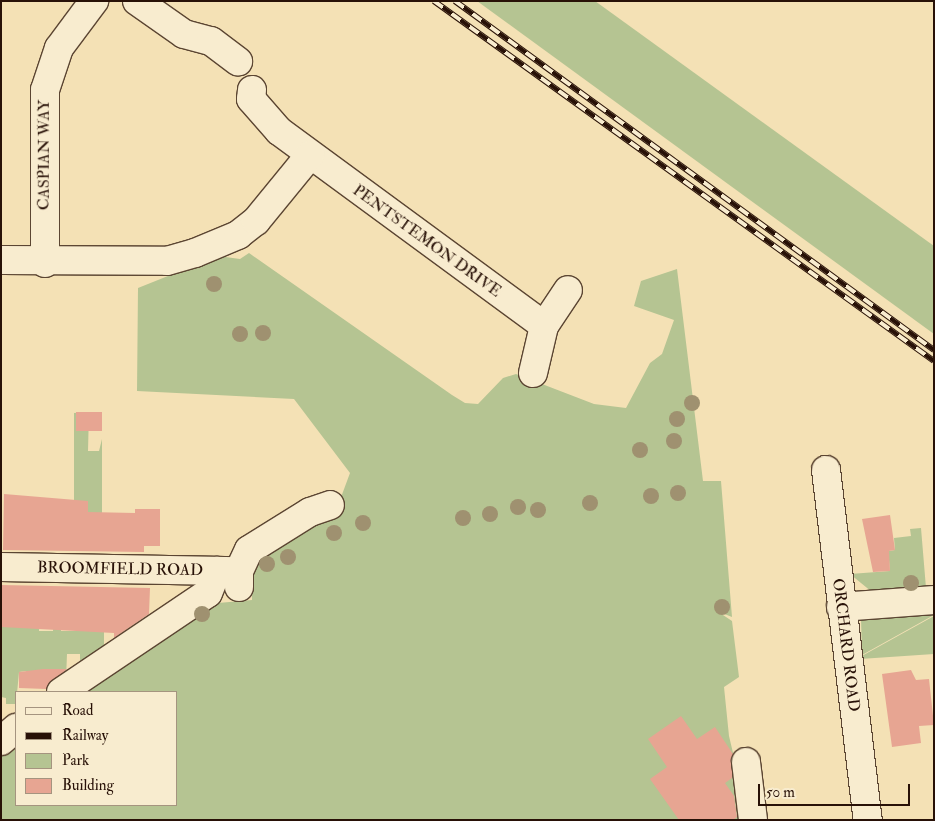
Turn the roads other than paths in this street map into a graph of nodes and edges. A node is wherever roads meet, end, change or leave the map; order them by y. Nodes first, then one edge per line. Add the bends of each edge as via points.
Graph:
1 (94, 1) edge
2 (137, 1) edge
3 (238, 61) dead end
4 (252, 90) dead end
5 (310, 155) junction
6 (1, 260) edge
7 (45, 263) junction
8 (568, 290) dead end
9 (544, 326) junction
10 (533, 373) dead end
11 (826, 470) dead end
12 (330, 505) dead end
13 (1, 567) edge
14 (232, 576) junction
15 (934, 600) edge
16 (841, 607) junction
17 (62, 691) edge
18 (746, 762) dead end
19 (753, 820) edge
20 (868, 820) edge

1 - 7 street, CASPIAN WAY via 62,42 45,86
2 - 3 street via 179,31 211,41
4 - 5 street, PENTSTEMON DRIVE via 251,98 279,131
5 - 7 street via 256,221 207,249 167,261
5 - 9 street, PENTSTEMON DRIVE
6 - 7 street
8 - 9 street
9 - 10 street
11 - 16 street, ORCHARD ROAD
12 - 14 street via 310,512 251,548
13 - 14 street, BROOMFIELD ROAD
14 - 17 street
15 - 16 street
16 - 20 street, ORCHARD ROAD
18 - 19 street

